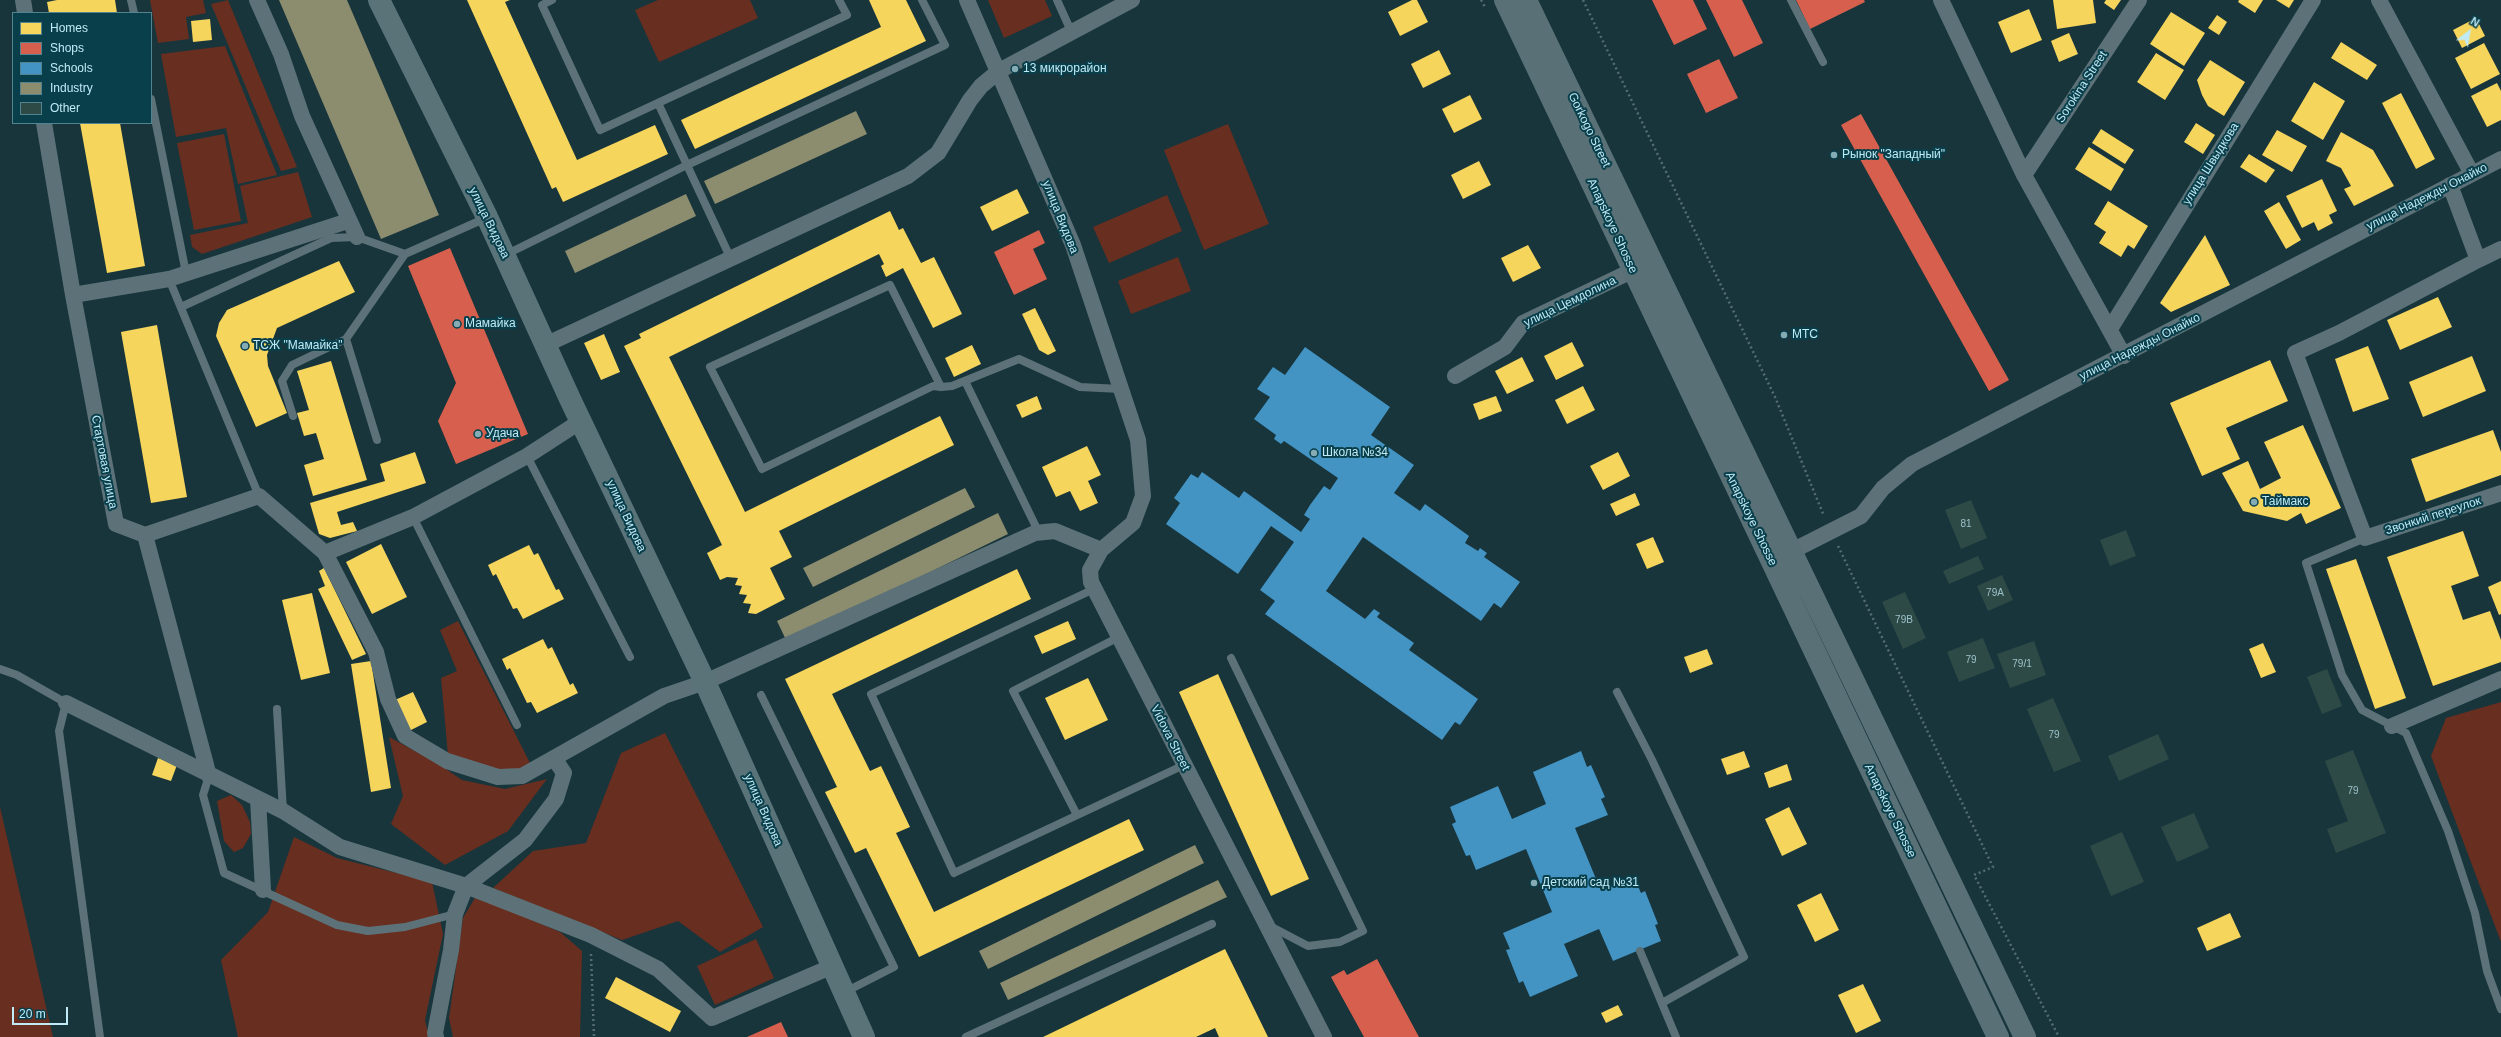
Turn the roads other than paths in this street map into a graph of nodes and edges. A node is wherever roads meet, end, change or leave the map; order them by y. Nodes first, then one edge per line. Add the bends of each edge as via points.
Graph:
1 (23, 0) edge
2 (131, 0) edge
3 (257, 0) edge
4 (379, 0) edge
5 (552, 0) edge
6 (839, 0) edge
7 (922, 0) edge
8 (967, 0) edge
9 (1057, 0) edge
10 (1132, 0) edge
11 (1505, 0) edge
12 (1526, 0) edge
13 (1791, 0) edge
14 (1940, 0) edge
15 (2139, 0) edge
16 (2313, 0) edge
17 (2379, 0) edge
18 (25, 12) edge
19 (134, 12) edge
20 (1071, 31) junction
21 (1823, 62) dead end
22 (999, 71) junction
23 (658, 103) junction
24 (152, 104) edge
25 (44, 124) edge
26 (2501, 159) edge
27 (687, 165) junction
28 (2472, 174) junction
29 (2024, 175) junction
30 (2450, 185) junction
31 (486, 217) junction
32 (348, 221) junction
33 (357, 237) junction
34 (2501, 249) edge
35 (405, 254) junction
36 (504, 255) junction
37 (730, 257) junction
38 (2478, 260) junction
39 (1652, 261) junction
40 (1633, 271) junction
41 (186, 273) junction
42 (169, 279) junction
43 (72, 295) junction
44 (182, 307) junction
45 (2110, 329) junction
46 (346, 339) junction
47 (545, 345) junction
48 (2124, 356) junction
49 (1455, 376) dead end
50 (965, 381) junction
51 (941, 387) junction
52 (1121, 389) junction
53 (293, 416) dead end
54 (581, 421) junction
55 (377, 440) dead end
56 (527, 456) junction
57 (2501, 494) edge
58 (259, 496) junction
59 (413, 517) junction
60 (1039, 533) junction
61 (145, 535) junction
62 (2365, 538) junction
63 (1101, 550) junction
64 (1792, 551) junction
65 (325, 553) junction
66 (1094, 589) junction
67 (1119, 637) junction
68 (630, 657) dead end
69 (1231, 658) dead end
70 (0, 669) edge
71 (2501, 679) edge
72 (705, 682) junction
73 (1618, 692) dead end
74 (761, 694) dead end
75 (66, 703) junction
76 (277, 709) dead end
77 (517, 725) dead end
78 (2392, 726) junction
79 (554, 758) junction
80 (1184, 765) junction
81 (209, 776) junction
82 (258, 799) junction
83 (283, 811) junction
84 (1078, 815) junction
85 (466, 886) junction
86 (263, 890) junction
87 (454, 914) junction
88 (1264, 923) junction
89 (1212, 924) dead end
90 (1640, 951) dead end
91 (833, 966) junction
92 (844, 992) junction
93 (1662, 1003) junction
94 (2501, 1009) edge
95 (100, 1037) edge
96 (436, 1037) edge
97 (864, 1037) edge
98 (966, 1037) edge
99 (1324, 1037) edge
100 (1676, 1037) edge
101 (1998, 1037) edge
102 (2025, 1037) edge

1 - 18 street
2 - 19 lane
3 - 32 street via 281,54 302,116
4 - 31 street, улица Видова
5 - 23 lane via 542,5 600,130
6 - 23 lane via 847,15
7 - 27 lane via 945,45
8 - 22 street, улица Видова
9 - 20 lane
10 - 20 street
11 - 40 highway, Anapskoye Shosse
12 - 39 highway, Gorkogo Street
13 - 21 lane
14 - 29 street
15 - 29 street, Sorokina Street
16 - 45 street, улица Швыдкова
17 - 28 street
20 - 22 street
22 - 37 street via 981,86 970,100 938,154 926,165 908,176
22 - 52 street, улица Видова via 1073,245
23 - 27 lane
24 - 41 lane
25 - 43 street, Стартовая улица
26 - 28 street, улица Надежды Онайко
27 - 36 lane
27 - 37 lane
28 - 30 street, улица Надежды Онайко
29 - 45 street
30 - 38 street
30 - 48 street, улица Надежды Онайко
31 - 35 lane
31 - 36 street, улица Видова
32 - 33 street
32 - 41 street
33 - 35 lane
33 - 44 lane via 331,238
34 - 38 street
35 - 46 lane
36 - 47 street, улица Видова
37 - 47 street
38 - 62 street via 2339,333 2295,353
39 - 40 street, улица Цемдолина
39 - 64 highway, Anapskoye Shosse
40 - 49 street, улица Цемдолина via 1523,323 1505,347
40 - 101 highway, Anapskoye Shosse
41 - 42 street
42 - 43 street
42 - 44 lane
43 - 61 street, Стартовая улица via 116,524
44 - 58 lane
45 - 48 street
46 - 53 lane via 292,365 282,380
46 - 55 lane
47 - 54 street, улица Видова
48 - 64 street, улица Надежды Онайко via 1912,464 1883,488 1862,516
50 - 51 lane
50 - 52 lane via 1019,359 1080,388
50 - 60 lane
51 - 51 lane via 933,386 762,469 710,368 890,285
52 - 63 street, Vidova Street via 1138,440 1143,496 1133,523
54 - 56 street
54 - 72 street, улица Видова
56 - 59 street
56 - 68 lane
57 - 62 street, Звонкий переулок
58 - 61 street
58 - 65 street
59 - 65 street
59 - 77 lane
60 - 63 street via 1055,531
60 - 72 street
61 - 81 street
62 - 78 lane via 2306,563 2342,675 2362,710
63 - 66 street, Vidova Street via 1090,570 1090,582
64 - 102 highway, Anapskoye Shosse
65 - 79 street via 376,652 388,699 405,736 447,761 498,777 522,776
66 - 67 street, Vidova Street
66 - 84 lane via 871,694 954,873
67 - 80 street, Vidova Street
67 - 84 lane via 1014,691
69 - 88 lane via 1363,931 1340,942 1308,946
70 - 75 lane via 17,675
71 - 78 street
72 - 79 street via 664,696
72 - 91 street, улица Видова
73 - 93 lane via 1744,957
74 - 92 lane via 894,967
75 - 81 street
75 - 95 lane via 58,731
76 - 83 lane
78 - 94 lane via 2406,733 2448,831 2475,913 2487,971
79 - 85 street via 564,773 556,799 525,840
80 - 84 lane
80 - 88 street, Vidova Street
81 - 82 street
81 - 86 lane via 203,795 224,873
82 - 83 street
82 - 86 street
83 - 85 street via 340,846
85 - 87 street
85 - 91 street via 591,935 658,969 712,1018
86 - 87 lane via 337,925 368,931 405,927
87 - 96 street via 451,950
88 - 99 street, Vidova Street
89 - 98 lane
90 - 93 lane
91 - 92 street, улица Видова
92 - 97 street, улица Видова
93 - 100 lane

